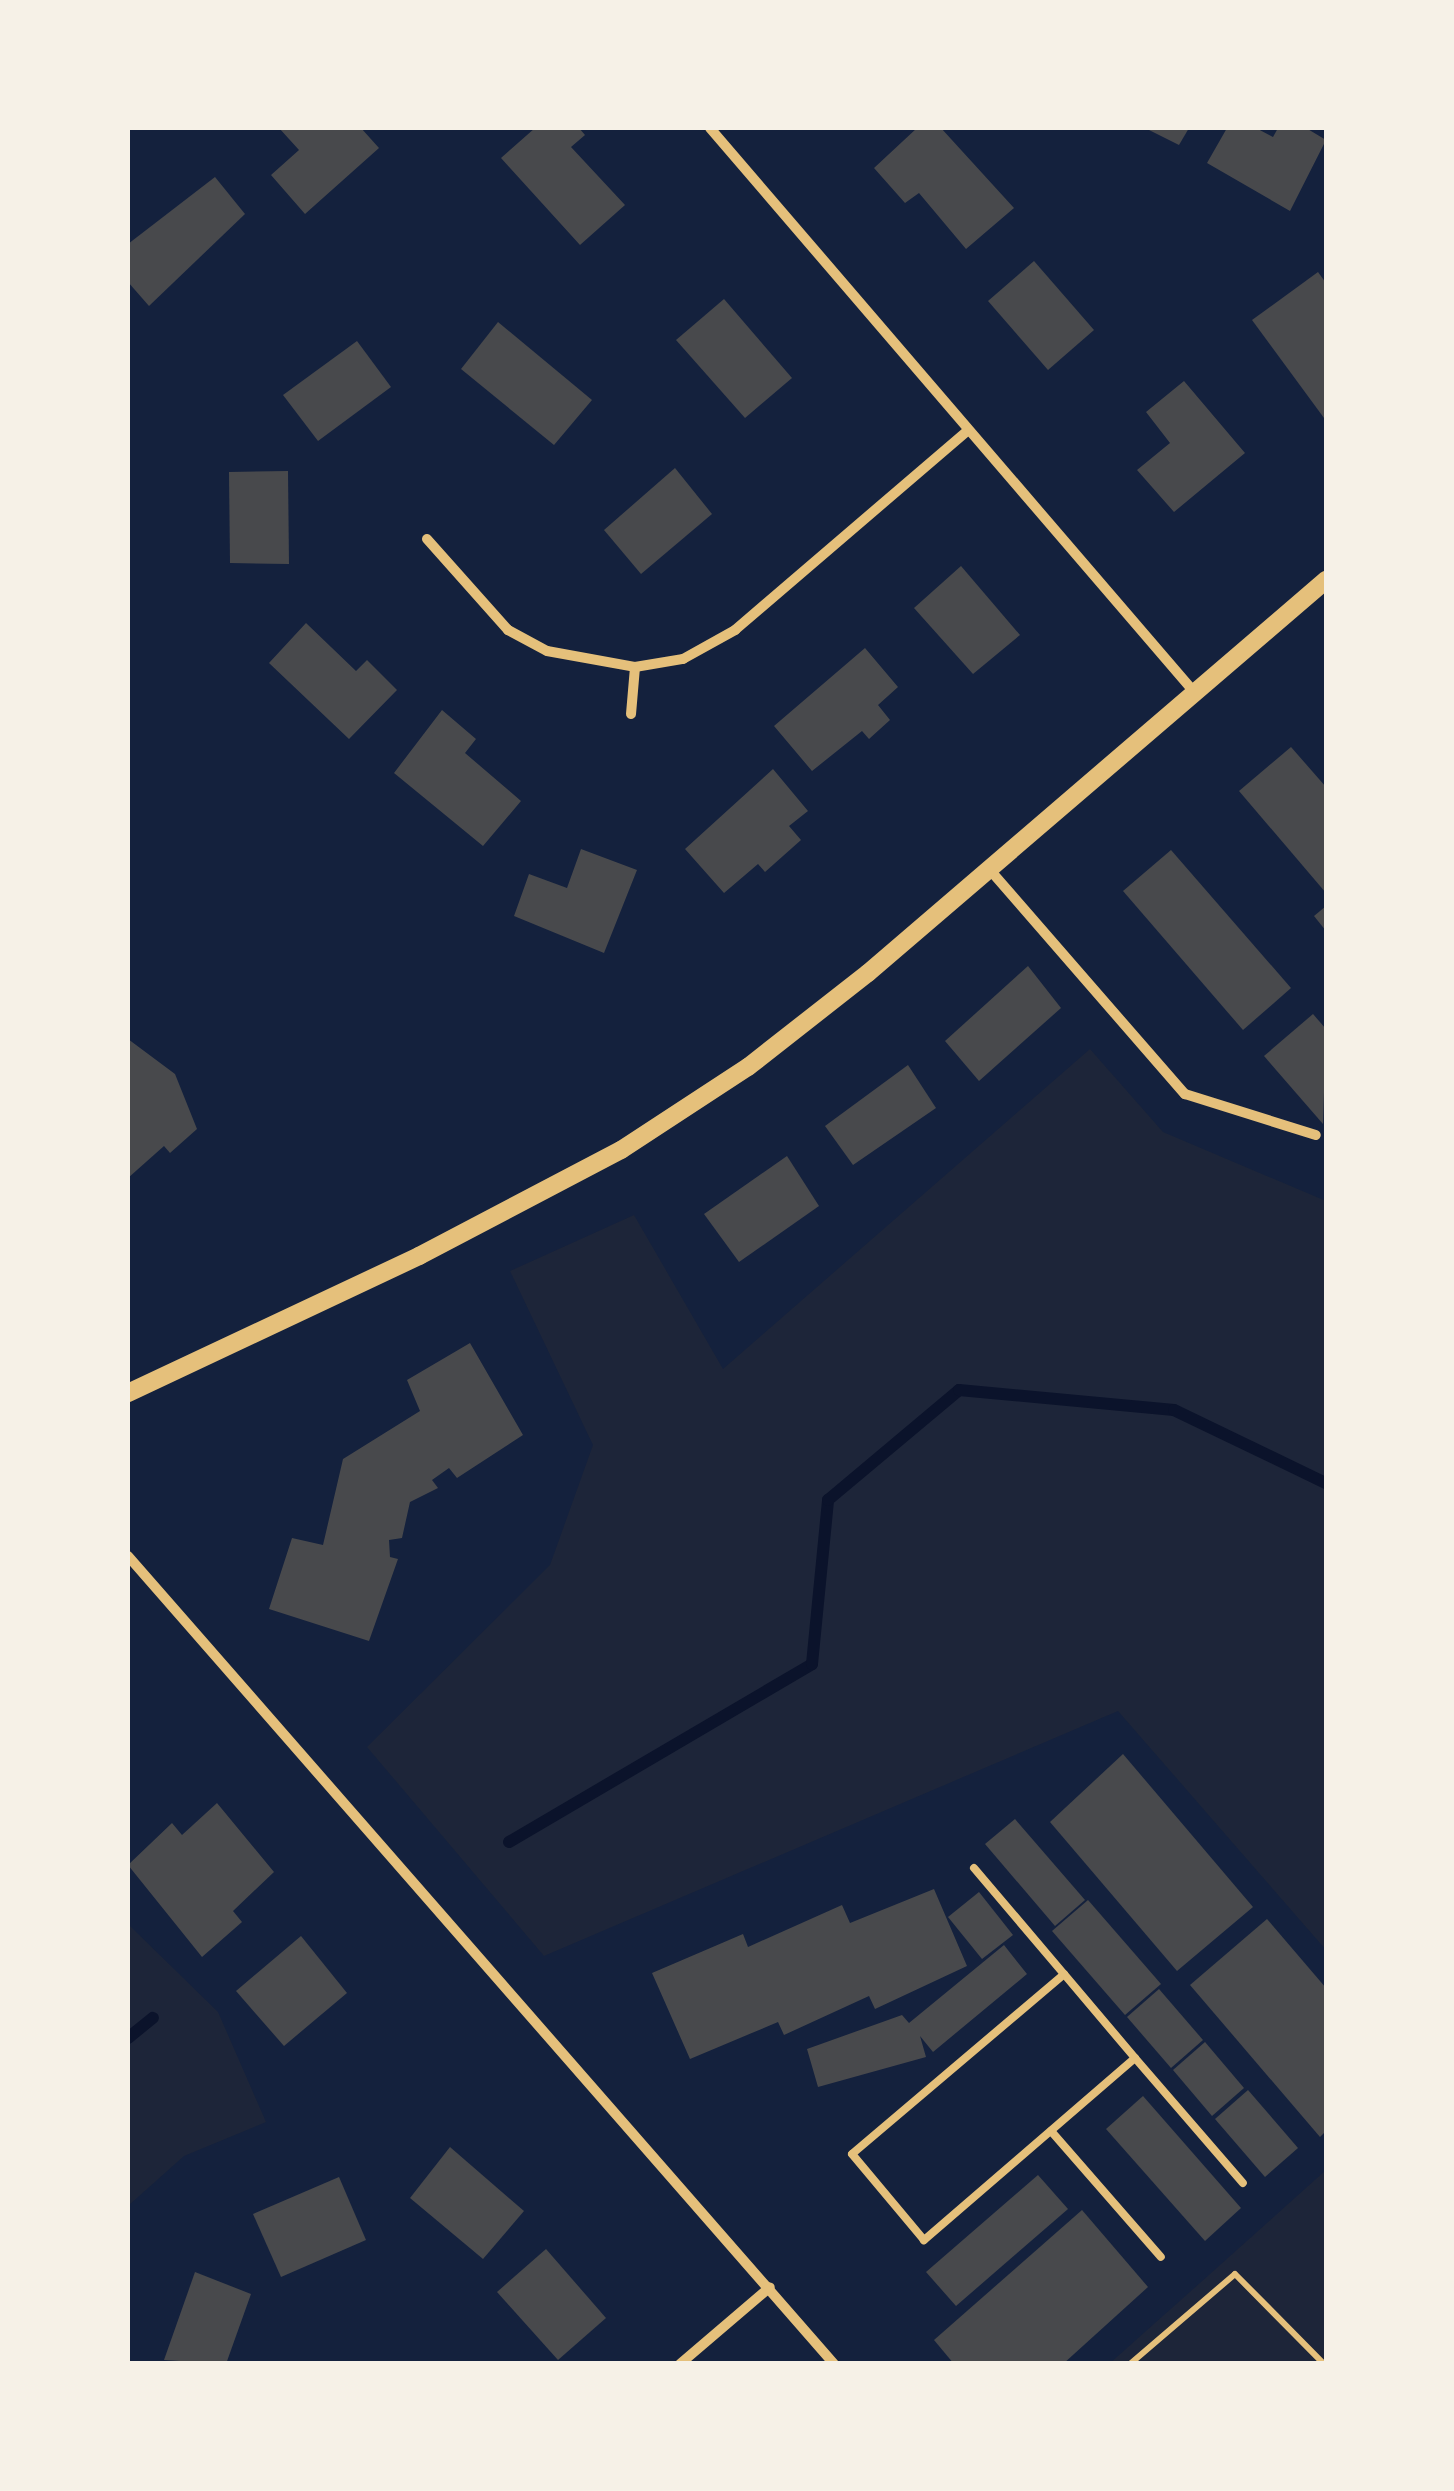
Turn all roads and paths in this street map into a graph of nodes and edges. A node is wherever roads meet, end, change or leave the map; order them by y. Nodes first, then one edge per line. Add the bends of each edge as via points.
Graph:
1 (710, 128) edge
2 (968, 430) junction
3 (427, 539) dead end
4 (1326, 580) edge
5 (635, 666) junction
6 (1195, 693) junction
7 (631, 714) dead end
8 (990, 870) junction
9 (1316, 1134) dead end
10 (128, 1393) edge
11 (128, 1556) edge
12 (974, 1868) dead end
13 (1064, 1974) junction
14 (1135, 2058) junction
15 (1051, 2130) junction
16 (1243, 2183) dead end
17 (1161, 2257) dead end
18 (770, 2287) junction
19 (680, 2364) edge
20 (834, 2364) edge
21 (1130, 2364) edge
22 (1324, 2364) edge

1 - 2 street
2 - 5 street via 735,630 683,658
2 - 6 street
3 - 5 street via 508,630 548,651
4 - 6 street
5 - 7 street
6 - 8 street
8 - 9 street via 1185,1094
8 - 10 street via 810,1022 622,1150 419,1256
11 - 18 street
12 - 13 lane
13 - 14 lane
13 - 15 lane via 852,2154 924,2240
14 - 15 lane
14 - 16 lane
15 - 17 lane
18 - 19 street
18 - 20 street
21 - 22 path via 1235,2274

